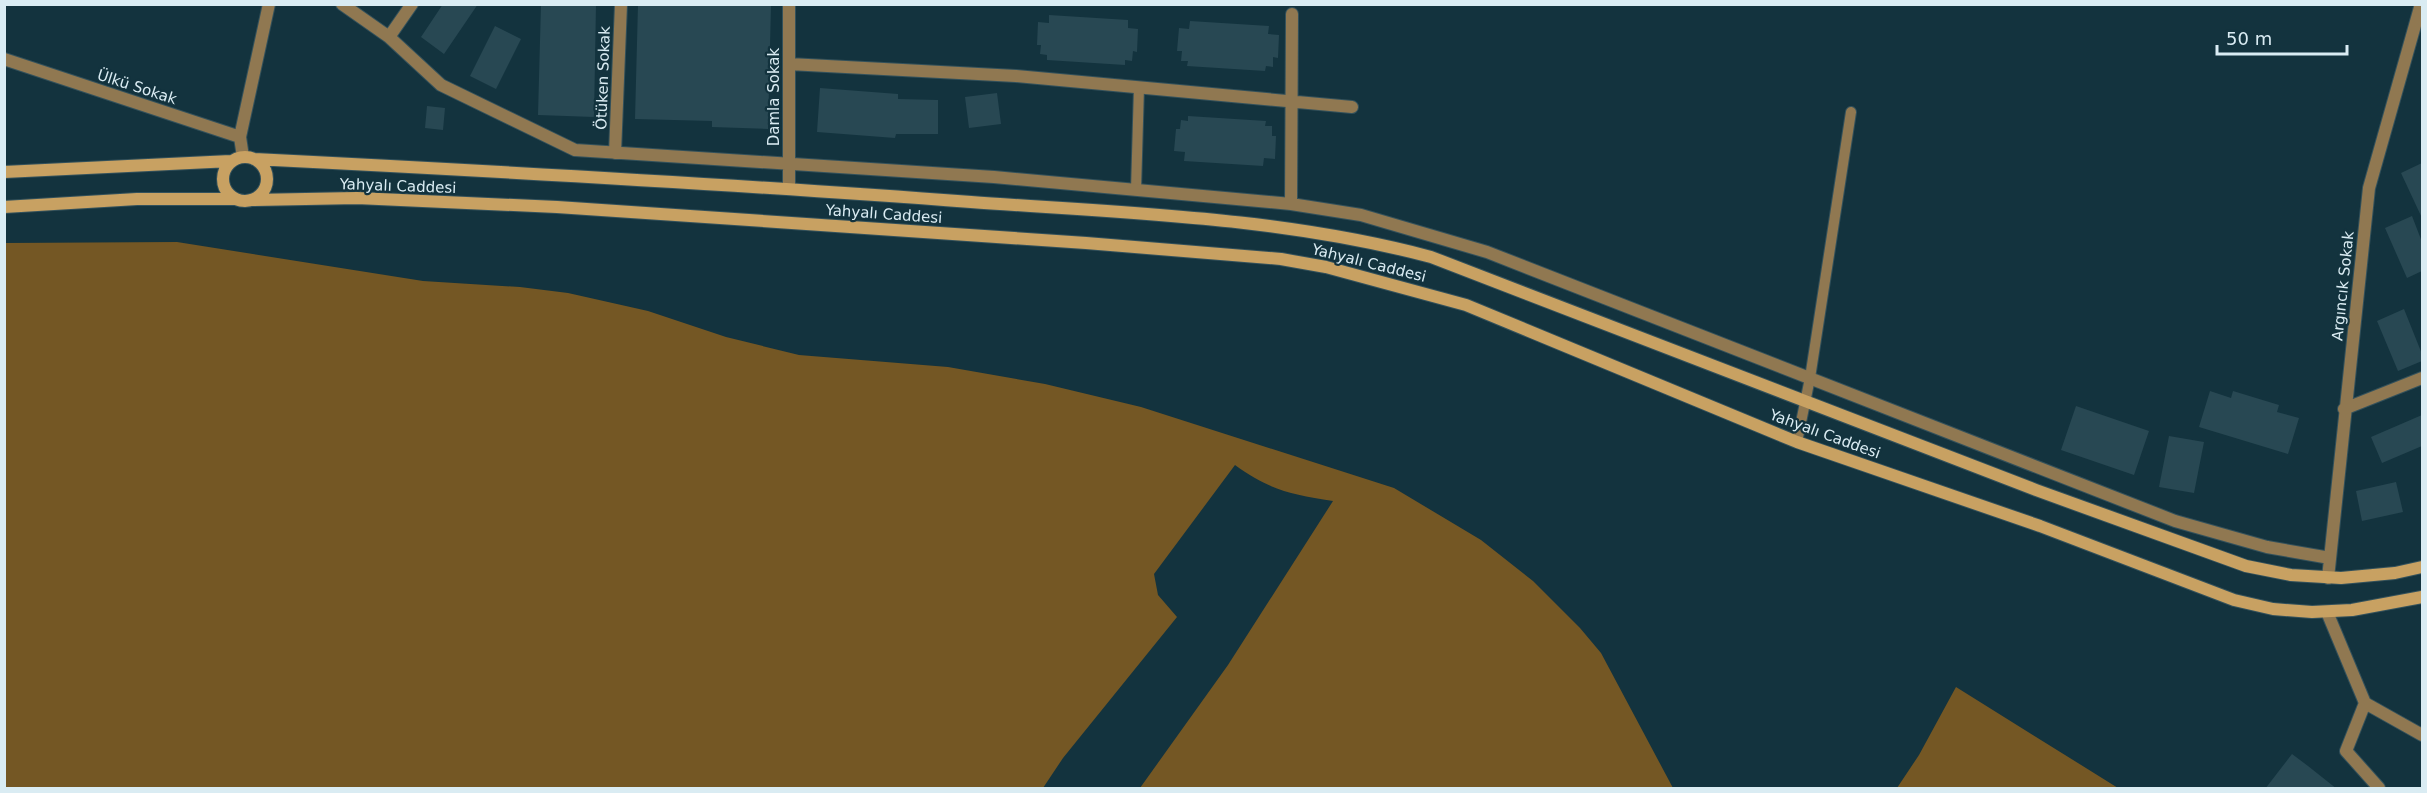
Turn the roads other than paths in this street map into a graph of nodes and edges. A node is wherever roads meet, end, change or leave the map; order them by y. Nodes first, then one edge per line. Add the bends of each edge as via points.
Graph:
1 (269, 4) edge
2 (342, 4) edge
3 (412, 4) edge
4 (621, 4) edge
5 (789, 4) edge
6 (2421, 4) edge
7 (1292, 14) dead end
8 (2420, 23) edge
9 (389, 37) junction
10 (4, 60) edge
11 (789, 64) junction
12 (1139, 87) junction
13 (1292, 102) junction
14 (1352, 107) dead end
15 (1851, 112) dead end
16 (240, 137) junction
17 (615, 153) junction
18 (243, 159) junction
19 (789, 164) junction
20 (4, 172) edge
21 (789, 189) junction
22 (1136, 190) junction
23 (236, 199) junction
24 (251, 200) junction
25 (1291, 204) junction
26 (4, 207) edge
27 (1810, 378) junction
28 (2422, 378) edge
29 (1805, 402) junction
30 (2344, 409) junction
31 (1797, 442) junction
32 (2330, 558) junction
33 (2422, 567) edge
34 (2328, 578) junction
35 (2422, 597) edge
36 (2327, 612) junction
37 (2365, 703) junction
38 (2422, 735) edge
39 (2379, 789) edge

1 - 16 street
2 - 9 street
3 - 9 street
4 - 17 street, Ötüken Sokak
5 - 11 street, Damla Sokak
6 - 8 street, Argıncık Sokak
7 - 13 street
8 - 30 street, Argıncık Sokak via 2369,188
9 - 17 street via 441,85 575,150
10 - 16 street, Ülkü Sokak
11 - 12 street
11 - 19 street, Damla Sokak
12 - 13 street
12 - 22 lane
13 - 14 street
13 - 25 street
15 - 27 lane
16 - 18 street
17 - 19 street
18 - 20 main road, Yahyalı Caddesi
18 - 21 main road, Yahyalı Caddesi
18 - 23 main road via 226,166 222,181 229,195
18 - 24 main road via 265,169 263,192
19 - 21 street, Damla Sokak
19 - 22 street
21 - 29 main road, Yahyalı Caddesi via 1232,221 1352,238 1431,257
22 - 25 street
23 - 24 main road
23 - 26 main road via 137,199
24 - 31 main road, Yahyalı Caddesi via 357,198 557,207 1281,259 1370,277 1466,305
25 - 27 street via 1361,215 1445,237
27 - 29 lane
27 - 32 street via 2195,528 2267,548
28 - 30 street
29 - 31 lane
29 - 34 main road, Yahyalı Caddesi via 2246,566
30 - 32 street, Argıncık Sokak
31 - 36 main road, Yahyalı Caddesi via 2040,526 2234,600 2273,609
32 - 34 street, Argıncık Sokak
33 - 34 main road, Yahyalı Caddesi via 2368,577
35 - 36 main road, Yahyalı Caddesi
36 - 37 street
37 - 38 street
37 - 39 street via 2346,751

